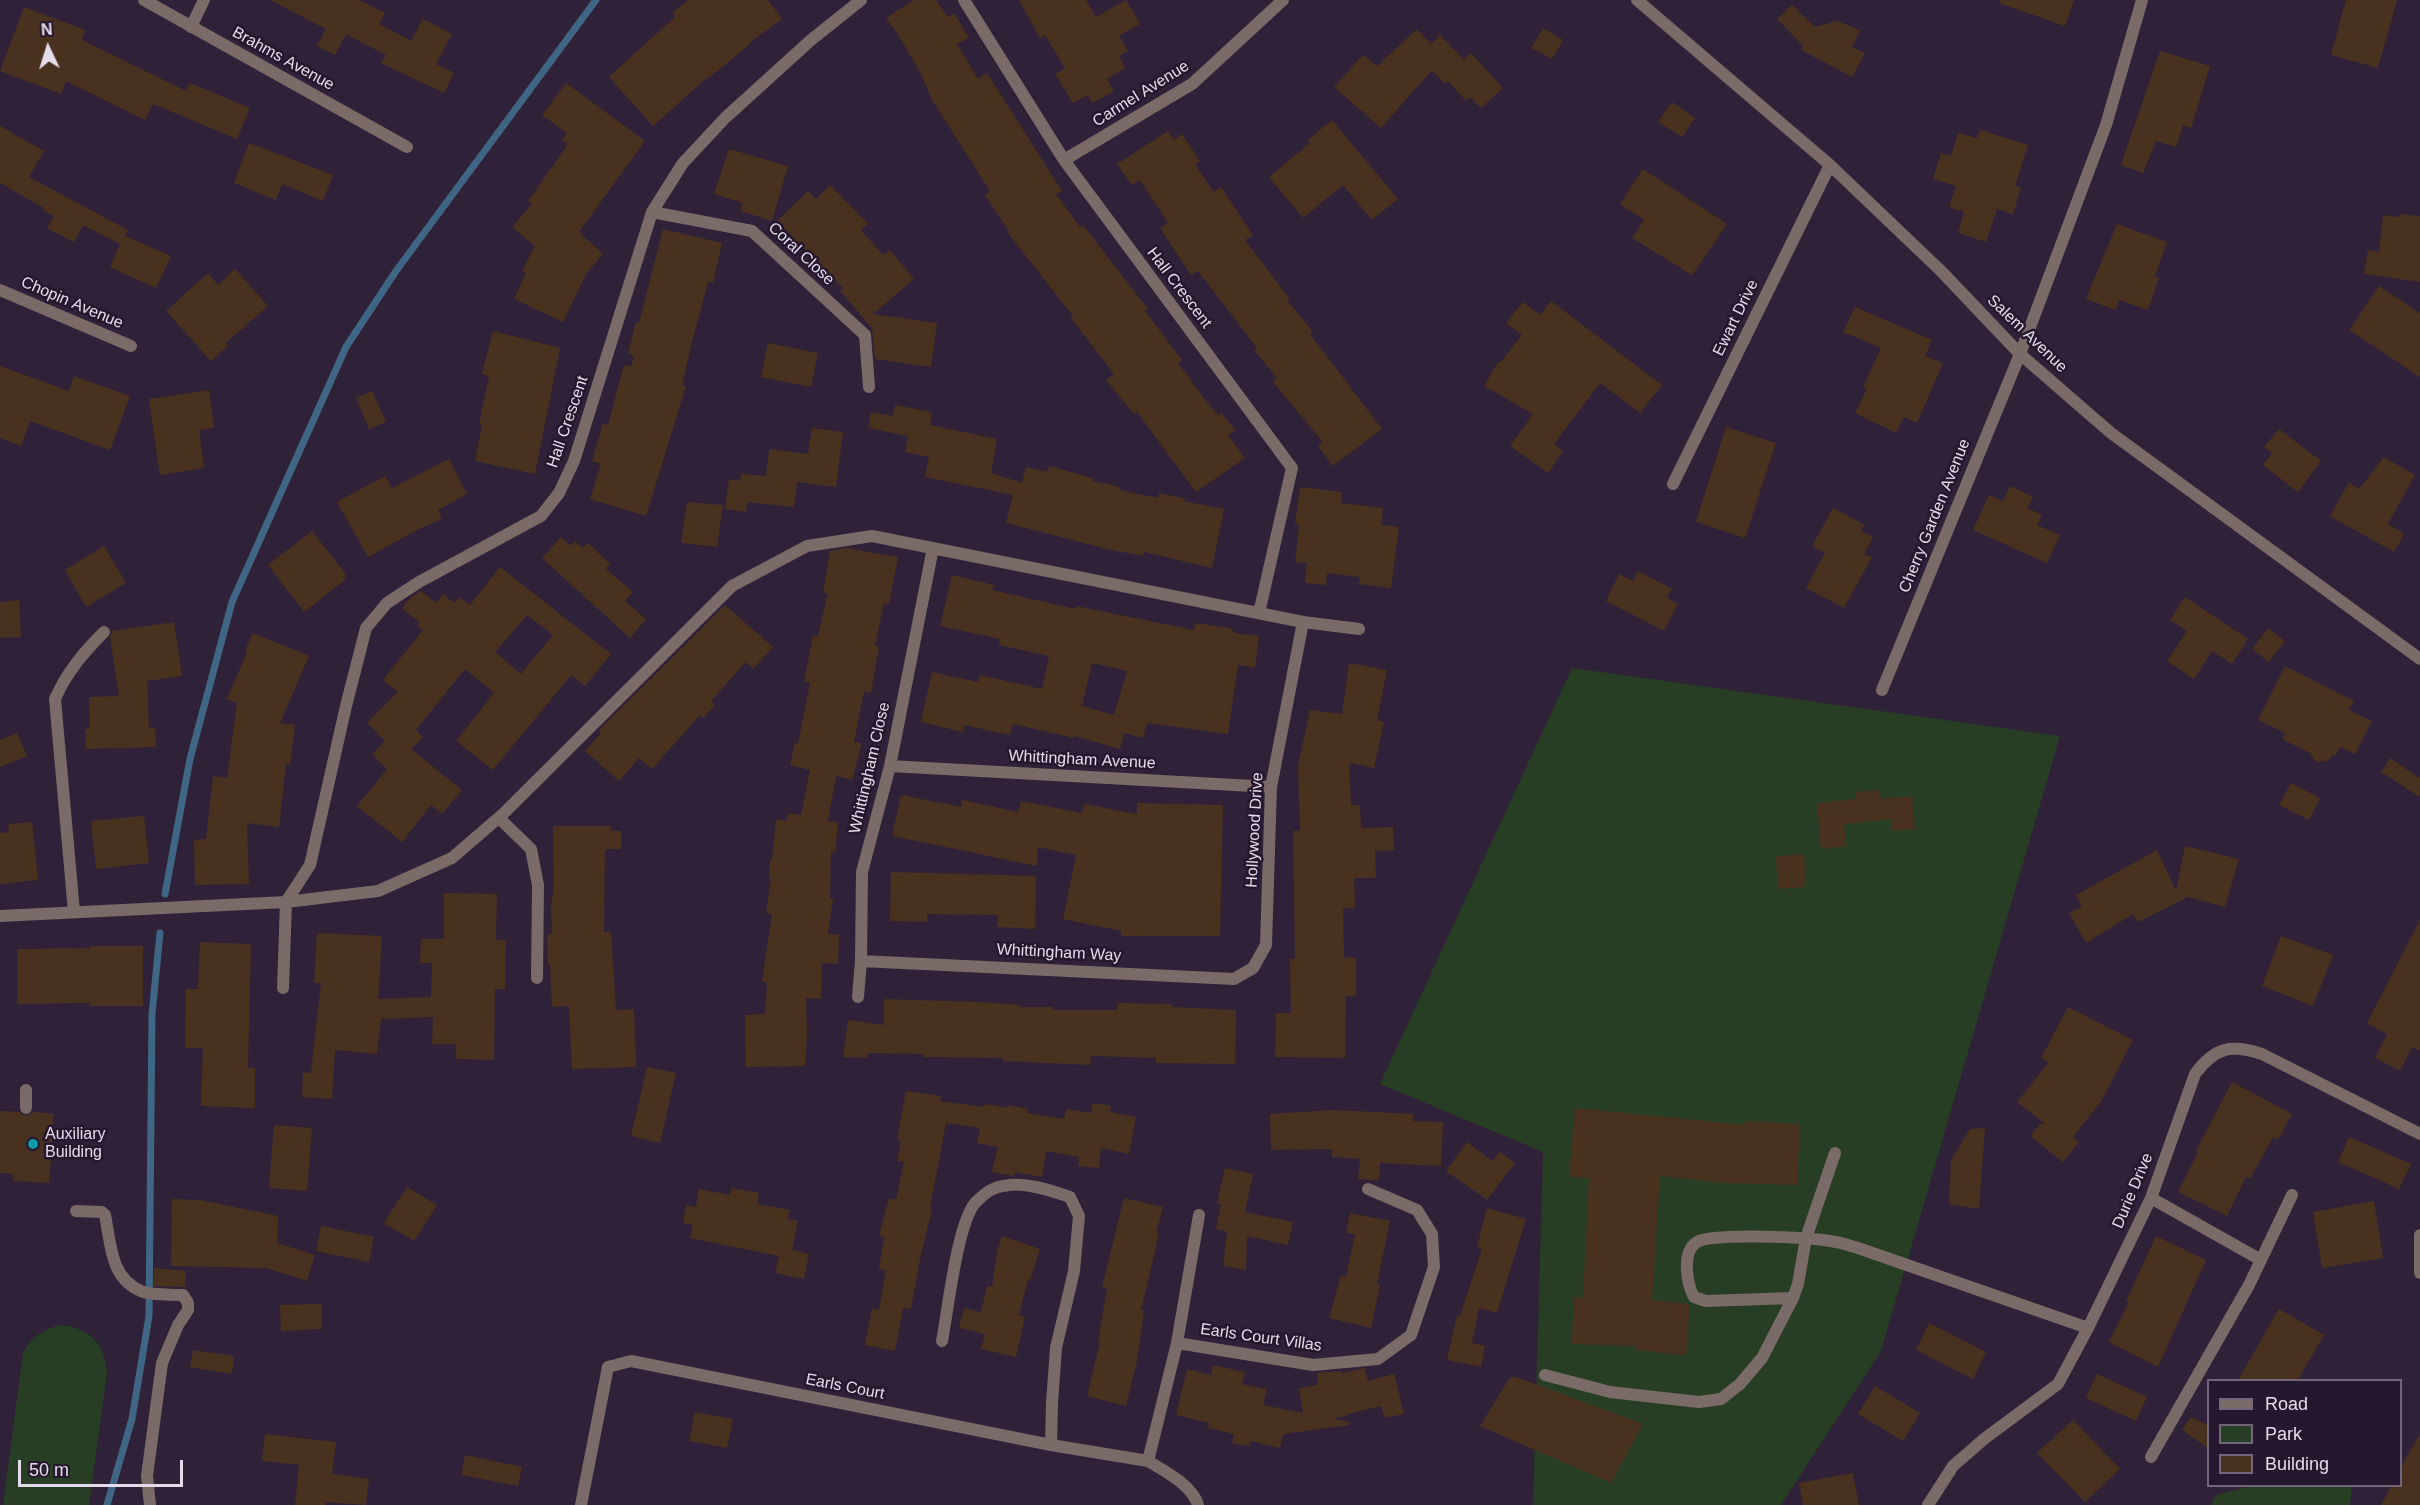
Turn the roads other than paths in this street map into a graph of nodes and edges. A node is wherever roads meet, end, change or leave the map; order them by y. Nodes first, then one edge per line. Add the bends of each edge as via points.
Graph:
1 (144, 0) edge
2 (204, 0) edge
3 (861, 0) edge
4 (964, 0) edge
5 (1283, 0) edge
6 (1637, 0) edge
7 (2142, 0) edge
8 (191, 27) junction
9 (407, 147) dead end
10 (1064, 160) junction
11 (1830, 165) junction
12 (652, 212) junction
13 (0, 290) edge
14 (131, 346) dead end
15 (2020, 354) junction
16 (869, 387) dead end
17 (1673, 484) dead end
18 (933, 548) junction
19 (1258, 613) junction
20 (1303, 622) junction
21 (1359, 629) dead end
22 (104, 632) dead end
23 (2420, 659) edge
24 (1882, 690) dead end
25 (890, 766) junction
26 (1271, 787) junction
27 (499, 818) junction
28 (286, 903) junction
29 (74, 912) junction
30 (0, 916) edge
31 (861, 961) junction
32 (1253, 968) joint
33 (537, 978) dead end
34 (283, 988) dead end
35 (858, 997) dead end
36 (26, 1090) dead end
37 (26, 1108) dead end
38 (2420, 1134) edge
39 (1835, 1153) dead end
40 (1368, 1189) dead end
41 (2292, 1195) dead end
42 (2151, 1198) junction
43 (76, 1211) dead end
44 (1199, 1215) dead end
45 (2420, 1235) edge
46 (1806, 1238) junction
47 (2261, 1260) junction
48 (2420, 1273) edge
49 (1793, 1299) junction
50 (2088, 1328) junction
51 (942, 1341) dead end
52 (1177, 1343) junction
53 (1545, 1375) dead end
54 (1051, 1445) junction
55 (2151, 1457) dead end
56 (1148, 1461) junction
57 (150, 1505) edge
58 (581, 1505) edge
59 (1198, 1505) edge
60 (1928, 1505) edge

1 - 8 street, Brahms Avenue
2 - 8 street
3 - 12 street, Hall Crescent via 725,118 683,163
4 - 10 street, Hall Crescent
5 - 10 street, Carmel Avenue via 1192,84
6 - 11 street, Salem Avenue
7 - 15 street, Cherry Garden Avenue via 2106,125
8 - 9 street, Brahms Avenue
10 - 19 street, Hall Crescent via 1292,468
11 - 15 street, Salem Avenue
11 - 17 street, Ewart Drive
12 - 16 street, Coral Close via 752,231 865,335
12 - 28 street, Hall Crescent via 574,461 559,493 541,516 419,582 387,603 366,628 310,864
13 - 14 street, Chopin Avenue
15 - 23 street, Salem Avenue via 2110,433
15 - 24 street, Cherry Garden Avenue
18 - 19 street
18 - 25 street, Whittingham Close
18 - 27 street via 872,536 807,546 732,586
19 - 20 street
20 - 21 street
20 - 26 street, Hollywood Drive
22 - 29 street via 81,655 55,699
25 - 26 street, Whittingham Avenue
25 - 31 street, Whittingham Close via 862,872
26 - 32 street, Hollywood Drive via 1266,945
27 - 28 street via 452,858 378,891
27 - 33 street via 531,849 538,885
28 - 29 street
28 - 34 street
29 - 30 street
31 - 32 street, Whittingham Way via 1234,979
31 - 35 street, Whittingham Close
36 - 37 street
38 - 42 street, Durie Drive via 2262,1054 2241,1048 2222,1050 2206,1060 2195,1074
39 - 46 street
40 - 52 street, Earls Court Villas via 1417,1210 1432,1234 1434,1268 1411,1335 1378,1359 1313,1365
41 - 47 street
42 - 47 street
42 - 50 street, Durie Drive
43 - 57 street via 105,1215 112,1260 125,1281 143,1292 183,1295 188,1303 162,1363 147,1476
44 - 52 street
45 - 48 street
46 - 49 street
46 - 49 street via 1708,1238 1691,1247 1687,1256 1694,1297
46 - 50 street via 1861,1249
47 - 55 street
49 - 53 street via 1762,1358 1721,1399 1699,1402 1610,1392
50 - 60 street, Durie Drive via 2058,1384 1953,1466
51 - 54 street via 963,1226 975,1203 993,1189 1017,1185 1070,1197 1079,1216 1074,1271 1056,1348
52 - 56 street, Earls Court Villas
54 - 56 street, Earls Court
54 - 58 street, Earls Court via 631,1361 608,1367
56 - 59 street, Earls Court via 1196,1496

